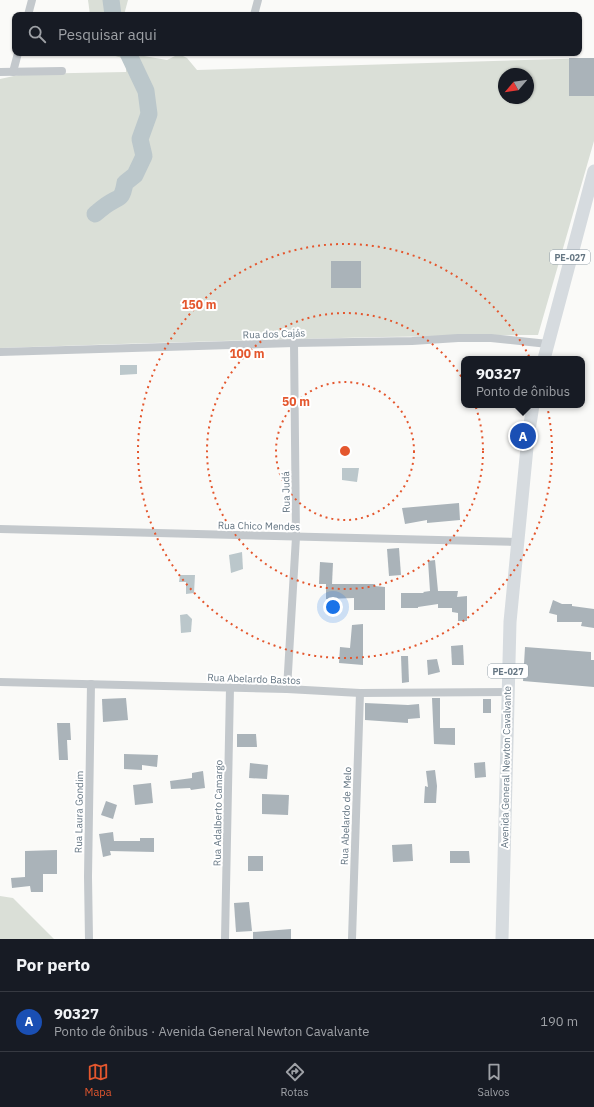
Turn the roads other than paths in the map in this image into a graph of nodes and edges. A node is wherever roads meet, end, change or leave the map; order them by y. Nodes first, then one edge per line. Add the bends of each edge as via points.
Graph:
1 (32, 0) edge
2 (258, 0) edge
3 (29, 12) edge
4 (255, 12) edge
5 (17, 56) edge
6 (62, 71) dead end
7 (0, 72) edge
8 (13, 72) junction
9 (594, 170) edge
10 (294, 343) junction
11 (548, 344) junction
12 (0, 352) edge
13 (545, 356) edge
14 (533, 408) edge
15 (0, 529) edge
16 (296, 537) junction
17 (517, 542) junction
18 (0, 682) edge
19 (91, 684) junction
20 (230, 688) junction
21 (286, 689) junction
22 (508, 692) junction
23 (360, 694) junction
24 (89, 939) edge
25 (225, 939) edge
26 (352, 939) edge
27 (502, 939) edge

1 - 3 street
2 - 4 street
5 - 8 street
6 - 8 street
7 - 8 street
9 - 11 main road, PE-027
10 - 11 street, Rua dos Cajás via 478,338
10 - 12 street, Rua dos Cajás
10 - 16 street, Rua Judá
11 - 13 main road, PE-027
14 - 17 main road, Avenida General Newton Cavalvante / PE-027
15 - 16 street, Rua Chico Mendes
16 - 17 street, Rua Chico Mendes
16 - 21 street, Rua Judá
17 - 22 main road, Avenida General Newton Cavalvante / PE-027 via 510,622
18 - 19 street, Rua Abelardo Bastos
19 - 20 street, Rua Abelardo Bastos
19 - 24 street, Rua Laura Gondim
20 - 21 street, Rua Abelardo Bastos
20 - 25 street, Rua Adalberto Camargo
21 - 23 street, Rua Abelardo Bastos
22 - 23 street, Rua Abelardo Bastos
22 - 27 main road, Avenida General Newton Cavalvante / PE-027
23 - 26 street, Rua Abelardo de Melo

